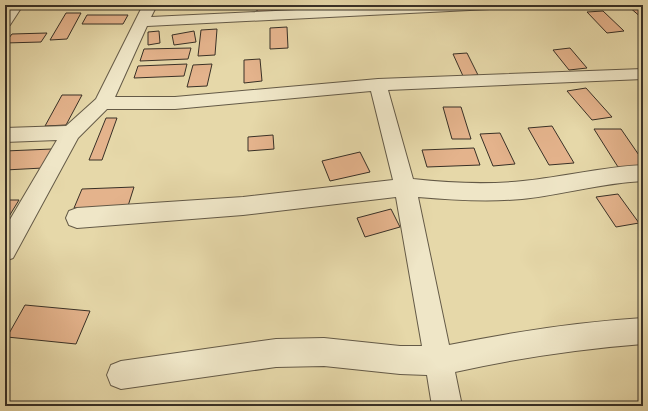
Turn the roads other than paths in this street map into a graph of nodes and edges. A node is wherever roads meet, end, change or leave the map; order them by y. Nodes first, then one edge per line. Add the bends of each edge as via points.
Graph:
1 (16, 5) edge
2 (150, 5) edge
3 (490, 5) edge
4 (5, 22) edge
5 (141, 22) junction
6 (643, 74) edge
7 (378, 85) junction
8 (103, 103) junction
9 (71, 133) junction
10 (5, 135) edge
11 (643, 173) edge
12 (405, 187) junction
13 (77, 218) dead end
14 (5, 250) edge
15 (643, 331) edge
16 (438, 361) junction
17 (121, 375) dead end
18 (447, 406) edge

1 - 4 street
2 - 5 street
3 - 5 street
5 - 8 street
6 - 7 street
7 - 8 street via 175,103
7 - 12 street
8 - 9 street
9 - 10 street
9 - 14 street
11 - 12 street via 621,174 522,190 455,192
12 - 13 street via 243,206
12 - 16 street
15 - 16 street via 600,334 502,348
16 - 17 street via 324,352 276,353
16 - 18 street

